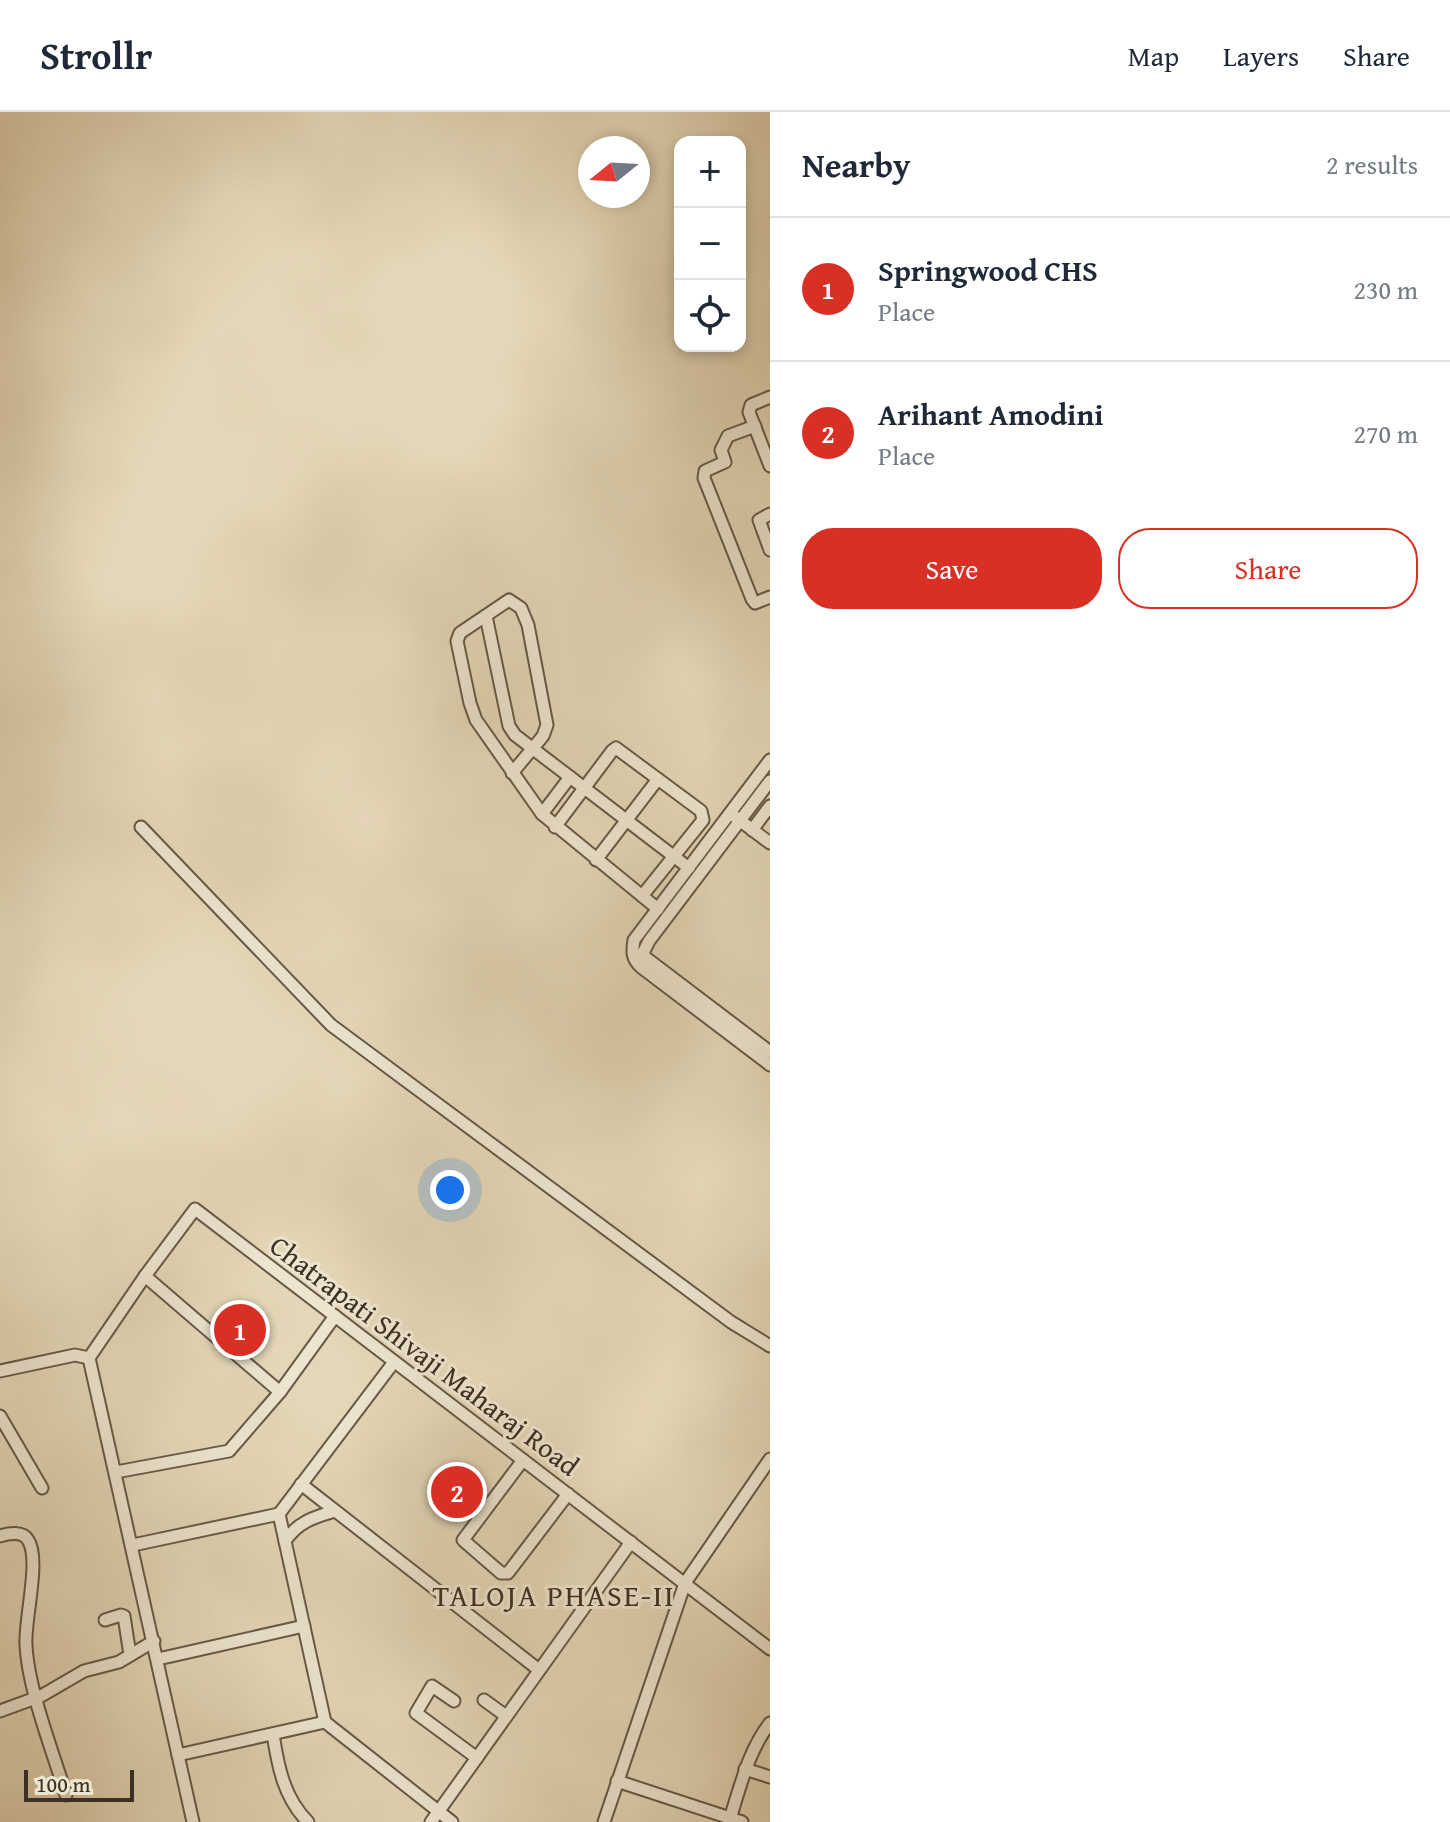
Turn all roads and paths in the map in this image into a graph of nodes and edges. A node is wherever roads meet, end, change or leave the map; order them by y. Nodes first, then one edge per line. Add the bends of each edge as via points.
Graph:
1 (770, 397) edge
2 (755, 426) junction
3 (770, 466) edge
4 (770, 514) edge
5 (770, 550) edge
6 (770, 597) edge
7 (486, 616) junction
8 (532, 750) junction
9 (770, 760) edge
10 (512, 773) junction
11 (570, 777) junction
12 (658, 779) junction
13 (770, 781) edge
14 (584, 788) junction
15 (770, 806) edge
16 (542, 814) junction
17 (734, 817) junction
18 (626, 820) junction
19 (141, 827) dead end
20 (555, 827) junction
21 (752, 830) junction
22 (770, 843) edge
23 (675, 857) junction
24 (596, 860) junction
25 (689, 868) junction
26 (642, 896) junction
27 (658, 909) junction
28 (638, 955) junction
29 (770, 1052) edge
30 (770, 1065) edge
31 (145, 1276) junction
32 (335, 1316) junction
33 (770, 1346) edge
34 (89, 1358) junction
35 (394, 1362) junction
36 (0, 1371) edge
37 (280, 1392) junction
38 (0, 1416) edge
39 (770, 1459) edge
40 (523, 1460) junction
41 (116, 1472) junction
42 (301, 1484) junction
43 (42, 1488) dead end
44 (568, 1494) junction
45 (335, 1511) junction
46 (279, 1514) junction
47 (0, 1536) edge
48 (285, 1541) junction
49 (631, 1542) junction
50 (133, 1545) junction
51 (685, 1583) junction
52 (105, 1620) dead end
53 (304, 1626) junction
54 (154, 1641) junction
55 (770, 1649) edge
56 (130, 1655) junction
57 (158, 1659) junction
58 (539, 1670) junction
59 (37, 1698) junction
60 (484, 1700) dead end
61 (454, 1701) dead end
62 (0, 1711) edge
63 (506, 1716) junction
64 (325, 1722) junction
65 (770, 1723) edge
66 (273, 1734) junction
67 (178, 1755) junction
68 (477, 1758) junction
69 (745, 1769) junction
70 (770, 1777) edge
71 (617, 1781) junction
72 (66, 1795) dead end
73 (435, 1817) edge
74 (734, 1821) edge
75 (193, 1822) edge
76 (308, 1822) edge
77 (452, 1822) edge
78 (604, 1822) edge

1 - 2 street via 751,405
2 - 3 street
2 - 6 street via 728,436 721,450 725,462 705,471 704,478 752,599 755,603
4 - 5 street via 759,520
7 - 8 street via 509,726
7 - 8 street via 512,600 528,625 547,725
7 - 10 street via 460,633 457,645 473,712
8 - 10 street
8 - 11 street
9 - 17 street
10 - 16 street
11 - 14 street
11 - 16 street
12 - 14 street via 616,748
12 - 18 street
12 - 23 street via 704,817
13 - 17 street
14 - 18 street
14 - 20 street
15 - 21 street
16 - 20 street
17 - 21 street
17 - 25 street
17 - 28 street
18 - 23 street
18 - 24 street
19 - 33 street via 331,1025
20 - 24 street
21 - 22 street
23 - 25 street
23 - 26 street
24 - 26 street
25 - 27 street
26 - 27 street
27 - 28 street via 634,940
28 - 29 street
28 - 30 street via 641,967
31 - 32 street, Chatrapati Shivaji Maharaj Road via 195,1209
31 - 34 street, Chatrapati Shivaji Maharaj Road
31 - 37 street
32 - 35 street, Chatrapati Shivaji Maharaj Road
32 - 37 street
34 - 36 street via 75,1355
34 - 41 street
35 - 40 street, Chatrapati Shivaji Maharaj Road
35 - 42 street
37 - 41 street via 229,1451
38 - 43 street
39 - 51 street
40 - 44 street, Chatrapati Shivaji Maharaj Road
40 - 44 street via 463,1540 501,1573 508,1573
41 - 50 street
42 - 45 street
42 - 46 street
44 - 49 street, Chatrapati Shivaji Maharaj Road
45 - 48 street via 304,1521
45 - 58 street
46 - 48 street
46 - 50 street
47 - 59 street via 18,1534 30,1543 26,1645
48 - 53 street
49 - 51 street, Chatrapati Shivaji Maharaj Road
49 - 58 street
50 - 54 street
51 - 55 street, Chatrapati Shivaji Maharaj Road
51 - 71 street
52 - 56 street via 124,1616
53 - 57 street
53 - 64 street
54 - 56 street
54 - 57 street
56 - 59 street via 84,1671
57 - 67 street
58 - 63 street
59 - 62 street
59 - 72 street
60 - 63 street
61 - 68 street via 432,1686 416,1713
63 - 68 street
64 - 66 street
64 - 73 street
65 - 69 street
66 - 67 street
66 - 76 street via 285,1790
67 - 75 street
68 - 73 street
69 - 70 street
69 - 74 street
71 - 74 street
71 - 78 street
73 - 77 street

